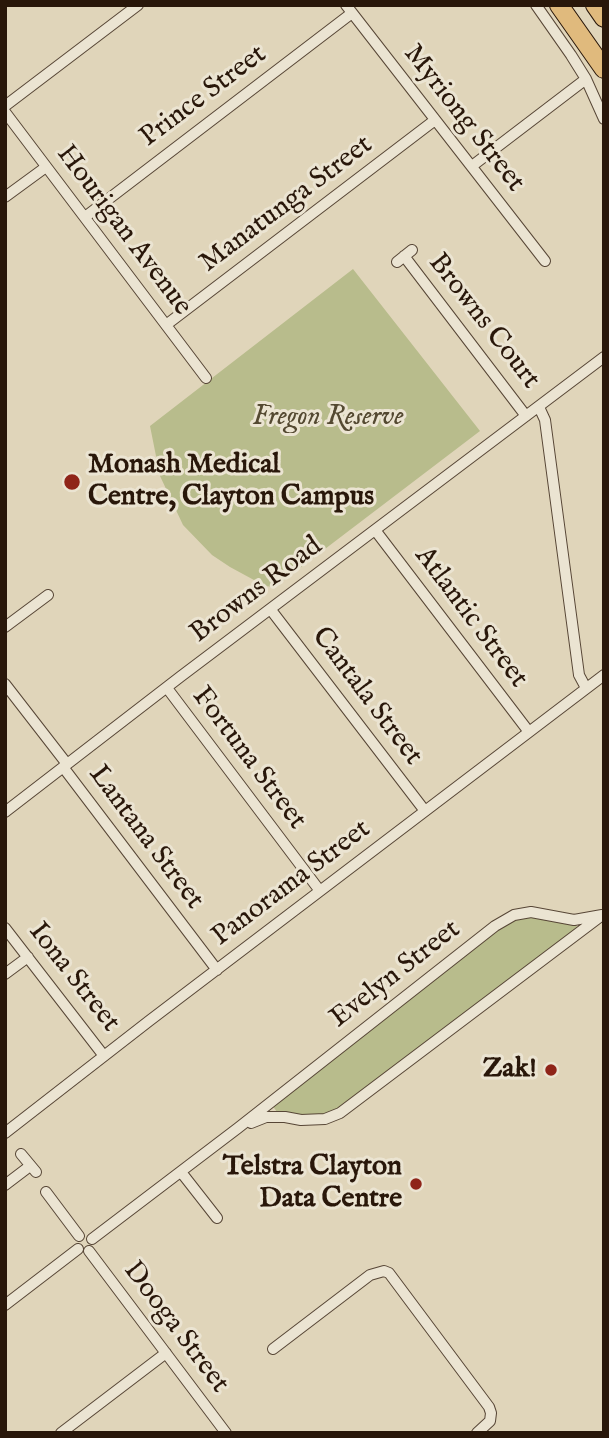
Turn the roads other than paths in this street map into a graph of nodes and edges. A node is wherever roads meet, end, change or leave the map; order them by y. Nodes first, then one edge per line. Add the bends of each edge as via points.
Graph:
1 (138, 5) edge
2 (536, 5) edge
3 (559, 5) edge
4 (595, 5) edge
5 (349, 9) edge
6 (604, 18) edge
7 (604, 69) edge
8 (586, 79) junction
9 (5, 106) edge
10 (5, 112) edge
11 (604, 119) edge
12 (435, 120) junction
13 (472, 166) junction
14 (46, 167) junction
15 (5, 197) edge
16 (85, 218) junction
17 (404, 256) dead end
18 (545, 261) dead end
19 (166, 325) junction
20 (604, 357) edge
21 (206, 377) dead end
22 (539, 407) junction
23 (526, 416) junction
24 (375, 530) junction
25 (48, 595) dead end
26 (271, 610) junction
27 (5, 627) edge
28 (604, 675) edge
29 (5, 684) edge
30 (167, 688) junction
31 (586, 688) junction
32 (529, 732) junction
33 (65, 766) junction
34 (425, 811) junction
35 (5, 812) edge
36 (320, 891) junction
37 (603, 915) edge
38 (5, 928) edge
39 (27, 957) junction
40 (216, 970) junction
41 (5, 974) edge
42 (104, 1056) junction
43 (237, 1128) junction
44 (7, 1131) edge
45 (21, 1154) dead end
46 (181, 1172) junction
47 (5, 1185) edge
48 (46, 1192) dead end
49 (217, 1218) dead end
50 (79, 1236) junction
51 (92, 1239) junction
52 (83, 1250) junction
53 (5, 1305) edge
54 (273, 1349) dead end
55 (166, 1353) junction
56 (61, 1433) edge
57 (226, 1433) edge
58 (477, 1433) edge

1 - 9 street
2 - 8 street
3 - 7 highway
4 - 6 highway
5 - 12 street, Myriong Street
5 - 16 street, Prince Street
8 - 11 street
8 - 13 street
10 - 14 street, Hourigan Avenue
12 - 13 street, Myriong Street
12 - 19 street, Manatunga Street
13 - 18 street, Myriong Street
14 - 15 street
14 - 16 street, Hourigan Avenue
16 - 19 street, Hourigan Avenue
17 - 23 street, Browns Court
19 - 21 street, Hourigan Avenue
20 - 22 street, Browns Road
22 - 23 street, Browns Road
22 - 31 street via 545,420 579,675
23 - 24 street, Browns Road
24 - 26 street, Browns Road
24 - 32 street, Atlantic Street
25 - 27 street
26 - 30 street, Browns Road
26 - 34 street, Cantala Street
28 - 31 street, Panorama Street
29 - 33 street, Lantana Street
30 - 33 street, Browns Road
30 - 36 street, Fortuna Street
31 - 32 street, Panorama Street
32 - 34 street, Panorama Street
33 - 35 street, Browns Road
33 - 40 street, Lantana Street
34 - 36 street, Panorama Street
36 - 40 street, Panorama Street
37 - 43 street, Evelyn Street via 341,1113 325,1119 266,1116
37 - 43 street, Evelyn Street via 574,920 531,912 495,926
38 - 39 street, Iona Street
39 - 41 street
39 - 42 street, Iona Street
40 - 42 street, Panorama Street
42 - 44 street, Panorama Street
43 - 46 street, Evelyn Street
45 - 47 street via 33,1169
46 - 49 street
46 - 51 street, Evelyn Street
48 - 50 street
50 - 51 street
50 - 52 street via 76,1242
51 - 52 street via 93,1245
52 - 53 street
52 - 55 street, Dooga Street
54 - 58 street via 370,1275 384,1271 489,1407 490,1421
55 - 56 street
55 - 57 street, Dooga Street

